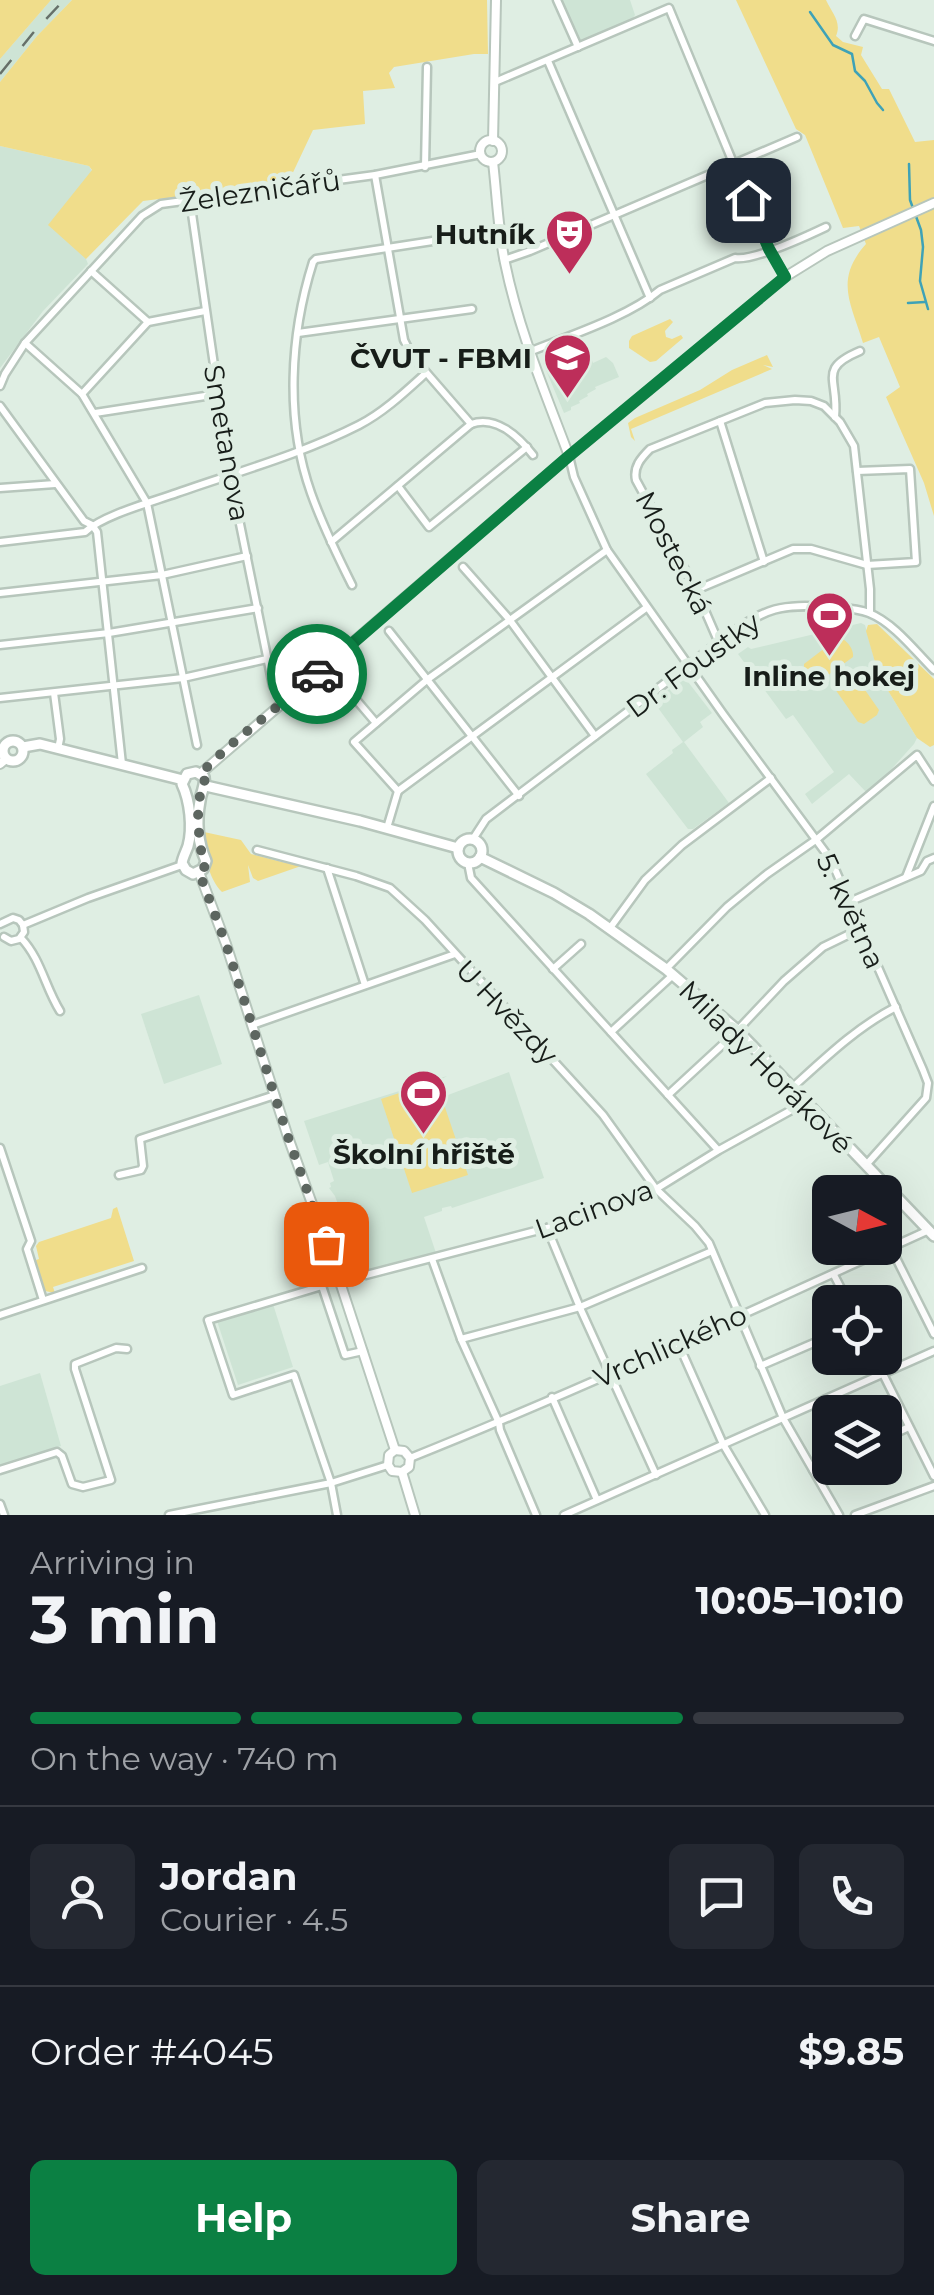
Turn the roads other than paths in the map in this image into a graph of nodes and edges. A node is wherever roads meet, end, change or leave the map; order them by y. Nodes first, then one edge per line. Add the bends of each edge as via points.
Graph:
1 (496, 0) edge
2 (557, 0) edge
3 (855, 36) dead end
4 (934, 41) edge
5 (578, 48) junction
6 (548, 61) junction
7 (427, 68) dead end
8 (495, 82) junction
9 (797, 137) dead end
10 (493, 140) junction
11 (480, 154) junction
12 (493, 162) junction
13 (734, 163) junction
14 (425, 167) junction
15 (375, 175) junction
16 (190, 200) junction
17 (934, 203) edge
18 (614, 214) junction
19 (826, 227) dead end
20 (465, 236) dead end
21 (387, 248) junction
22 (769, 249) junction
23 (504, 260) junction
24 (90, 271) junction
25 (785, 277) junction
26 (650, 298) junction
27 (472, 310) dead end
28 (205, 311) junction
29 (399, 320) junction
30 (148, 322) junction
31 (298, 333) junction
32 (25, 343) junction
33 (860, 350) dead end
34 (528, 352) junction
35 (426, 373) junction
36 (0, 386) edge
37 (82, 394) junction
38 (218, 394) junction
39 (0, 406) edge
40 (95, 414) junction
41 (835, 417) junction
42 (720, 421) junction
43 (471, 424) junction
44 (527, 447) junction
45 (300, 449) junction
46 (533, 455) dead end
47 (569, 456) junction
48 (857, 471) junction
49 (230, 474) junction
50 (56, 484) junction
51 (398, 486) junction
52 (0, 488) edge
53 (147, 504) junction
54 (92, 525) junction
55 (0, 542) edge
56 (331, 542) junction
57 (607, 550) junction
58 (247, 556) junction
59 (764, 562) junction
60 (867, 565) junction
61 (462, 567) dead end
62 (162, 575) junction
63 (103, 582) junction
64 (352, 585) dead end
65 (696, 590) junction
66 (0, 593) edge
67 (258, 608) junction
68 (646, 608) junction
69 (870, 613) junction
70 (509, 620) junction
71 (172, 622) junction
72 (389, 631) dead end
73 (109, 634) junction
74 (719, 642) junction
75 (0, 645) edge
76 (267, 660) junction
77 (688, 666) junction
78 (934, 670) edge
79 (336, 676) dead end
80 (550, 676) junction
81 (183, 678) junction
82 (428, 678) junction
83 (115, 686) junction
84 (272, 686) dead end
85 (54, 693) junction
86 (0, 698) edge
87 (376, 723) junction
88 (0, 732) edge
89 (471, 735) junction
90 (595, 736) junction
91 (8, 743) junction
92 (197, 745) dead end
93 (23, 748) junction
94 (58, 748) junction
95 (3, 761) edge
96 (122, 764) junction
97 (200, 774) junction
98 (772, 778) junction
99 (183, 780) junction
100 (934, 781) edge
101 (206, 786) junction
102 (398, 791) junction
103 (519, 796) junction
104 (934, 806) edge
105 (387, 828) junction
106 (817, 839) junction
107 (473, 840) junction
108 (458, 848) junction
109 (257, 850) dead end
110 (480, 857) junction
111 (934, 858) edge
112 (468, 863) junction
113 (182, 865) junction
114 (327, 868) junction
115 (199, 872) junction
116 (906, 877) junction
117 (849, 902) junction
118 (1, 924) edge
119 (23, 924) junction
120 (610, 928) junction
121 (860, 930) junction
122 (21, 938) junction
123 (2, 939) edge
124 (581, 944) dead end
125 (455, 954) junction
126 (553, 969) junction
127 (670, 972) junction
128 (365, 985) junction
129 (896, 1007) junction
130 (60, 1012) dead end
131 (252, 1025) junction
132 (737, 1030) junction
133 (611, 1032) junction
134 (792, 1088) junction
135 (275, 1095) junction
136 (668, 1095) junction
137 (806, 1102) junction
138 (0, 1148) edge
139 (719, 1150) junction
140 (866, 1166) junction
141 (119, 1175) dead end
142 (656, 1188) junction
143 (547, 1228) junction
144 (932, 1233) edge
145 (902, 1244) edge
146 (712, 1251) junction
147 (432, 1259) junction
148 (855, 1265) edge
149 (900, 1265) edge
150 (142, 1268) dead end
151 (366, 1275) dead end
152 (834, 1275) junction
153 (839, 1285) edge
154 (43, 1300) junction
155 (580, 1306) junction
156 (0, 1315) edge
157 (739, 1316) junction
158 (934, 1334) edge
159 (461, 1340) junction
160 (678, 1343) junction
161 (812, 1344) edge
162 (126, 1348) dead end
163 (363, 1352) junction
164 (934, 1352) edge
165 (760, 1366) junction
166 (902, 1366) edge
167 (609, 1373) junction
168 (882, 1375) edge
169 (884, 1375) edge
170 (552, 1398) junction
171 (783, 1418) junction
172 (499, 1422) junction
173 (909, 1428) junction
174 (902, 1431) edge
175 (723, 1444) junction
176 (395, 1450) junction
177 (410, 1458) junction
178 (388, 1465) junction
179 (812, 1468) edge
180 (0, 1470) edge
181 (402, 1472) junction
182 (656, 1475) junction
183 (934, 1476) edge
184 (331, 1483) junction
185 (821, 1485) edge
186 (934, 1486) edge
187 (598, 1500) junction
188 (0, 1504) edge
189 (570, 1514) edge
190 (4, 1515) edge
191 (169, 1515) edge
192 (337, 1515) edge
193 (415, 1515) edge
194 (536, 1515) edge
195 (765, 1515) edge
196 (838, 1515) edge
197 (855, 1515) edge

1 - 8 street
2 - 5 street
3 - 4 street via 864,19
5 - 6 street
5 - 13 street via 668,8
6 - 8 street
6 - 18 street
7 - 14 street
8 - 10 street
9 - 13 street
10 - 11 street
10 - 12 street via 502,152
11 - 12 street
11 - 14 street, Železničářů
12 - 23 street
13 - 18 street
13 - 22 street
14 - 15 street, Železničářů
15 - 16 street, Železničářů
15 - 21 street
16 - 24 street, Železničářů via 150,210
16 - 28 street, Smetanova
17 - 25 street
18 - 23 street
18 - 26 street
19 - 22 street
20 - 21 street
21 - 29 street
21 - 31 street via 316,259
22 - 25 street
22 - 26 street via 734,258
23 - 34 street
24 - 30 street
24 - 32 street, Železničářů
25 - 47 street
26 - 34 street
27 - 29 street
28 - 30 street
28 - 38 street, Smetanova
29 - 31 street
29 - 35 street
30 - 37 street
31 - 45 street
32 - 36 street, Železničářů
32 - 37 street
33 - 41 street via 834,368
34 - 47 street
35 - 43 street
35 - 45 street via 359,424
37 - 40 street
38 - 40 street
38 - 49 street, Smetanova
39 - 50 street
40 - 53 street
41 - 42 street, Mostecká via 824,406 785,400
41 - 48 street via 854,446
42 - 59 street
42 - 65 street, Mostecká via 650,450 635,475
43 - 44 street via 494,424
43 - 51 street
44 - 46 street
44 - 51 street via 430,527
45 - 49 street
45 - 56 street
47 - 57 street, 5. května
47 - 97 street
48 - 60 street
48 - 60 street via 910,469 916,562
49 - 53 street
49 - 58 street, Smetanova
50 - 52 street
50 - 54 street
51 - 56 street
53 - 54 street
53 - 62 street
54 - 55 street via 84,532
54 - 63 street
56 - 64 street
57 - 68 street, 5. května
57 - 70 street
58 - 62 street
58 - 67 street, Smetanova
59 - 60 street via 811,549
59 - 65 street
60 - 69 street
61 - 70 street
62 - 63 street
62 - 71 street
63 - 66 street
63 - 73 street
65 - 74 street, Mostecká
67 - 71 street
67 - 76 street, Smetanova
68 - 77 street, 5. května
68 - 80 street
69 - 74 street, Dr. Foustky via 783,606
69 - 78 street
70 - 80 street
70 - 82 street
71 - 73 street
71 - 81 street
72 - 82 street
73 - 75 street
73 - 83 street
74 - 77 street, Dr. Foustky
76 - 81 street
76 - 84 street, Smetanova
77 - 90 street, Dr. Foustky
77 - 98 street, 5. května
79 - 87 street
80 - 89 street
80 - 90 street
81 - 83 street
81 - 92 street
82 - 87 street
82 - 89 street
83 - 85 street
83 - 96 street
85 - 86 street
85 - 94 street
87 - 102 street via 354,742
88 - 91 main road
89 - 102 street
89 - 103 street
90 - 103 street, Dr. Foustky
91 - 93 main road
91 - 95 main road
93 - 94 main road
93 - 95 main road via 19,760
94 - 96 main road
96 - 99 main road
97 - 99 main road
97 - 101 main road
98 - 106 street, 5. května
98 - 120 street via 682,845 645,880
99 - 113 main road via 189,818
100 - 106 street via 917,755
101 - 105 main road
101 - 115 main road via 198,826 206,861
102 - 105 street
103 - 107 street, Dr. Foustky via 486,819
104 - 116 street
105 - 108 main road
106 - 117 street, 5. května
106 - 127 street via 727,907
107 - 108 main road
107 - 110 main road
108 - 112 main road
109 - 114 street
110 - 112 main road
110 - 120 main road, Milady Horákové
111 - 116 street
112 - 126 street via 471,878
113 - 115 main road
113 - 119 street
114 - 125 street via 390,888
114 - 128 street
115 - 131 street
116 - 117 street
117 - 121 street, 5. května
118 - 119 street via 12,918
118 - 123 street
119 - 122 street
120 - 127 main road, Milady Horákové
121 - 129 street, 5. května
121 - 132 street via 824,947
122 - 123 street
122 - 130 street
124 - 126 street
125 - 128 street, U Hvězdy
125 - 142 street, U Hvězdy via 603,1115
126 - 133 street
127 - 132 main road, Milady Horákové
127 - 133 street
128 - 131 street, U Hvězdy
129 - 134 street
129 - 140 street, 5. května via 928,1092
131 - 135 street
132 - 134 main road, Milady Horákové
132 - 136 street
133 - 136 street
134 - 137 main road, Milady Horákové
135 - 141 street via 140,1139 141,1170
135 - 163 street
136 - 139 street
137 - 139 street, Lacinova
137 - 140 main road, Milady Horákové
138 - 154 street via 32,1241 26,1249
139 - 142 street, Lacinova
140 - 144 main road, Milady Horákové
142 - 143 street, Lacinova
142 - 146 street, U Hvězdy
143 - 147 street, Lacinova
143 - 155 street
144 - 145 street, Vrchlického
146 - 155 street
146 - 157 street, U Hvězdy
147 - 151 street, Lacinova
147 - 159 street
148 - 152 street, Vrchlického
149 - 158 street
150 - 154 street
152 - 153 street
152 - 157 street, Vrchlického
154 - 156 street
155 - 159 street
155 - 167 street
157 - 160 street, Vrchlického
157 - 165 street, U Hvězdy
159 - 172 street
160 - 167 street, Vrchlického
160 - 175 street
161 - 165 street
162 - 180 street via 75,1364 112,1480 72,1484 57,1452
163 - 176 street
163 - 184 street via 345,1355 322,1286 208,1320 234,1395 294,1375
164 - 166 street
165 - 171 street, U Hvězdy
167 - 170 street, Vrchlického
167 - 182 street
168 - 171 street
169 - 173 street
170 - 172 street, Vrchlického
170 - 187 street
171 - 175 street
171 - 179 street, U Hvězdy
172 - 177 street, Vrchlického
172 - 194 street
173 - 174 street
173 - 183 street
175 - 182 street
175 - 195 street
176 - 177 street
176 - 178 street
177 - 181 street
178 - 181 street
178 - 184 street
181 - 193 street
182 - 187 street
184 - 191 street
184 - 192 street
185 - 196 street, U Hvězdy
186 - 197 street
187 - 189 street
188 - 190 street

